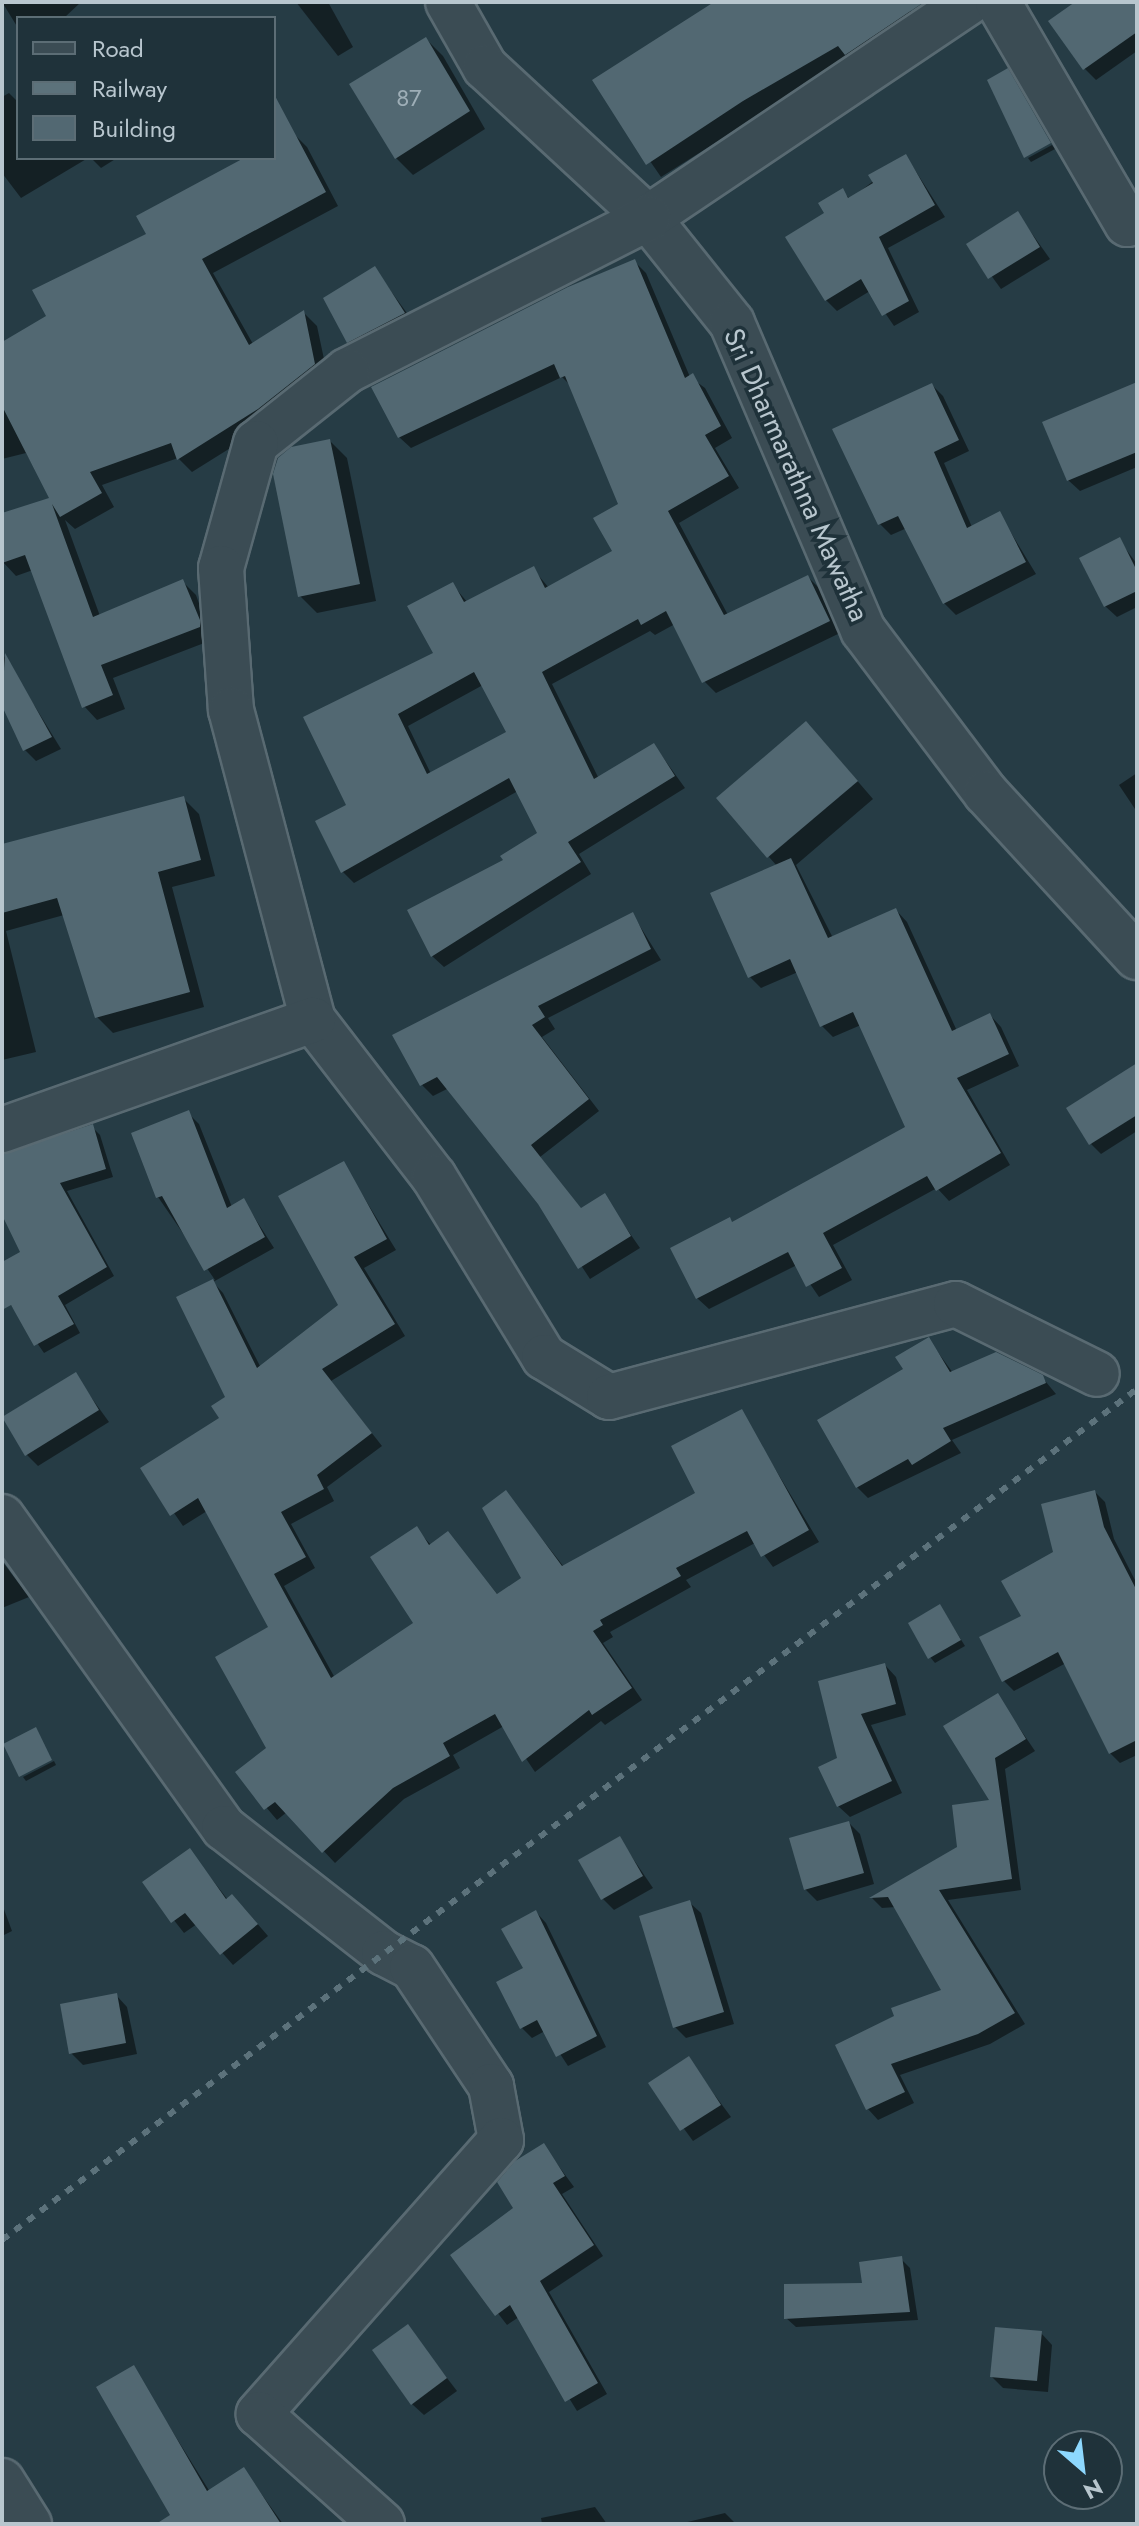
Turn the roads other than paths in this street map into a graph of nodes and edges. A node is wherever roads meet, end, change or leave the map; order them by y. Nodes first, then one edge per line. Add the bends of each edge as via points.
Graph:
1 (448, 2) edge
2 (969, 2) edge
3 (998, 2) edge
4 (648, 218) junction
5 (1127, 224) dead end
6 (1137, 957) edge
7 (313, 1020) junction
8 (2, 1130) edge
9 (1097, 1374) dead end
10 (2, 1517) edge
11 (2, 2481) edge
12 (29, 2524) edge
13 (382, 2524) edge

1 - 4 street, Sri Dharmarathna Mawatha via 485,67
2 - 4 street
3 - 5 street
4 - 6 street, Sri Dharmarathna Mawatha via 732,323 863,630 986,793
4 - 7 street via 347,371 256,443 221,568 231,710
7 - 8 street
7 - 9 street via 434,1177 544,1357 609,1397 956,1304
10 - 13 street via 224,1828 384,1953 412,1967 491,2086 501,2140 259,2414
11 - 12 street

